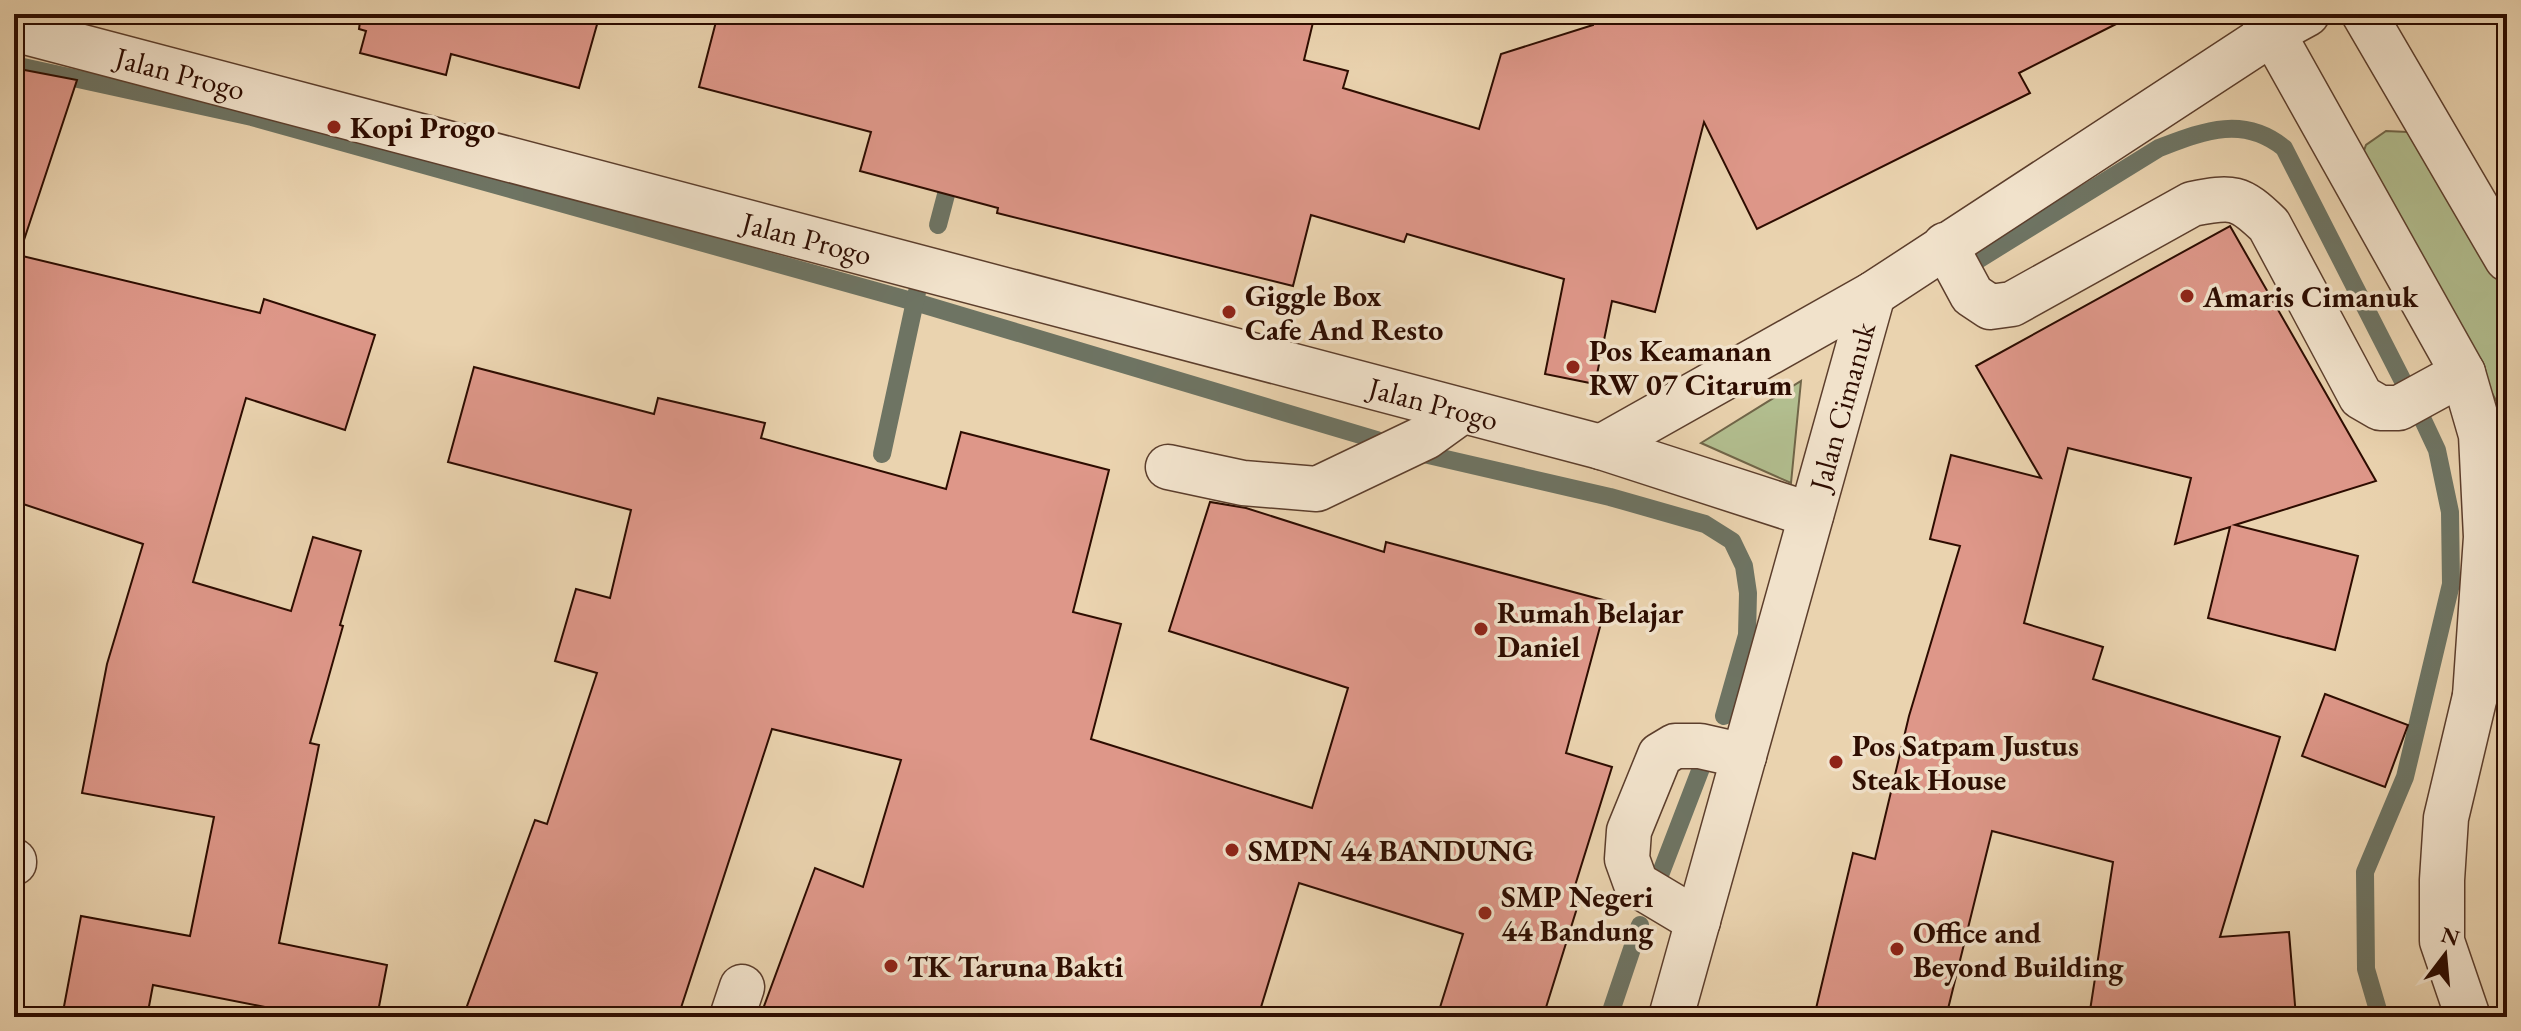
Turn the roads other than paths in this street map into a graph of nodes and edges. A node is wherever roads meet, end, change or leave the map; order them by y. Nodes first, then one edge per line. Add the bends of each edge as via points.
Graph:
1 (2364, 14) edge
2 (2281, 20) edge
3 (14, 29) edge
4 (1945, 245) junction
5 (2507, 259) edge
6 (1873, 294) junction
7 (2463, 373) junction
8 (1462, 411) junction
9 (2494, 438) edge
10 (1601, 447) junction
11 (1168, 467) dead end
12 (1811, 515) junction
13 (2507, 628) edge
14 (2475, 696) junction
15 (1744, 756) junction
16 (1698, 921) junction
17 (1671, 1017) edge
18 (2468, 1017) edge

1 - 5 street
2 - 4 street, Jalan Cimanuk
2 - 7 street
3 - 8 street, Jalan Progo
4 - 6 street, Jalan Cimanuk
4 - 7 street via 1972,295 1990,307 2012,304 2192,204 2223,198 2247,203 2269,225 2361,397 2380,408 2399,408
6 - 10 street
6 - 12 street, Jalan Cimanuk
7 - 9 street
8 - 10 street, Jalan Progo
8 - 11 street via 1426,437 1317,489 1243,483
9 - 14 street
10 - 12 street, Jalan Progo
12 - 15 street, Jalan Cimanuk
13 - 14 street
14 - 18 street via 2446,818 2442,880 2442,941
15 - 16 street, Jalan Cimanuk
15 - 16 street via 1700,746 1675,746 1660,755 1629,831 1627,859 1636,884
16 - 17 street, Jalan Cimanuk

